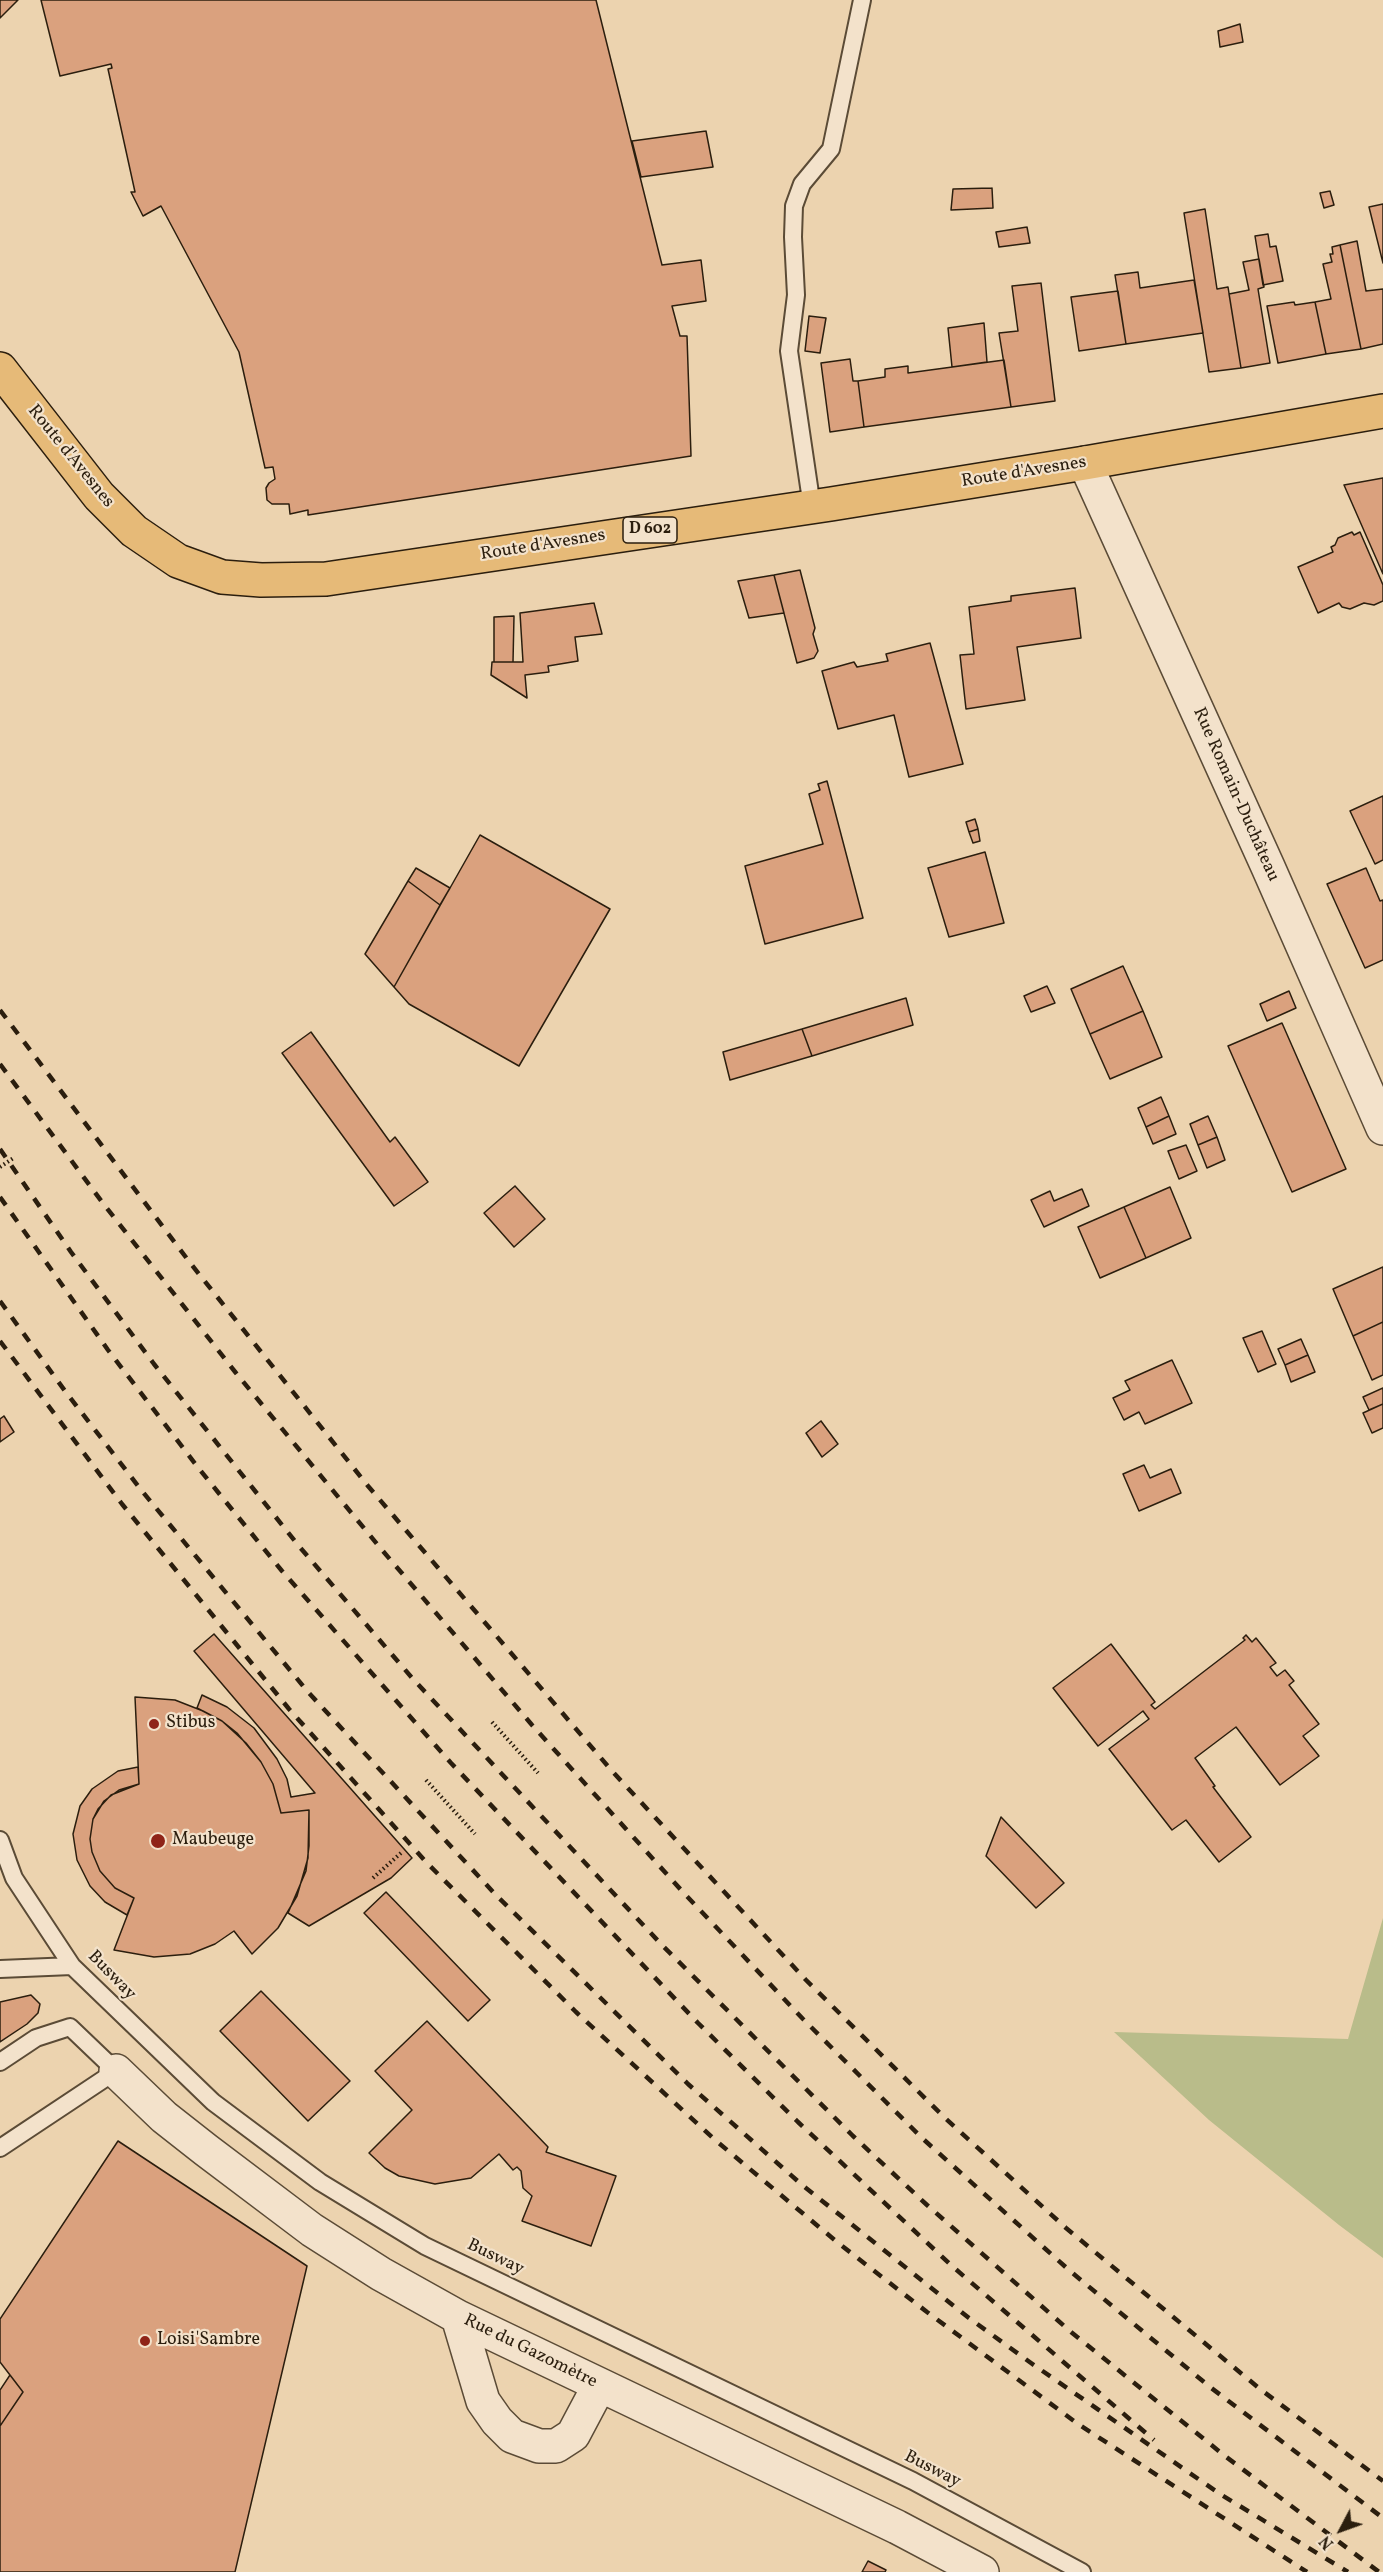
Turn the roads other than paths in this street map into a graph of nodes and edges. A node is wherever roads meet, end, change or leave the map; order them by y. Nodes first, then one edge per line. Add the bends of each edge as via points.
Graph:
1 (862, 0) edge
2 (0, 369) edge
3 (1383, 411) edge
4 (1085, 463) junction
5 (812, 507) junction
6 (1383, 1128) edge
7 (0, 1840) edge
8 (72, 1966) junction
9 (0, 1969) edge
10 (0, 2062) edge
11 (116, 2071) junction
12 (0, 2148) edge
13 (458, 2318) junction
14 (599, 2386) junction
15 (982, 2572) edge
16 (1082, 2572) edge

1 - 5 lane via 831,149 802,184 794,206 796,295 789,351
2 - 5 main road, Route d'Avesnes / D 602 via 99,496 134,531 178,561 222,577 326,579
3 - 4 main road, Route d'Avesnes / D 602
4 - 5 main road, Route d'Avesnes / D 602
4 - 6 street, Rue Romain-Duchâteau
7 - 8 lane, Busway via 14,1878
8 - 9 lane
8 - 16 lane, Busway via 213,2102 320,2182 425,2246 913,2481
10 - 11 lane via 36,2038 70,2027
11 - 12 lane
11 - 13 street, Rue du Gazomètre via 164,2117 312,2230
13 - 14 street, Rue du Gazomètre
13 - 14 street via 483,2401 512,2436 539,2446 556,2446 573,2435
14 - 15 street, Rue du Gazomètre via 897,2526

